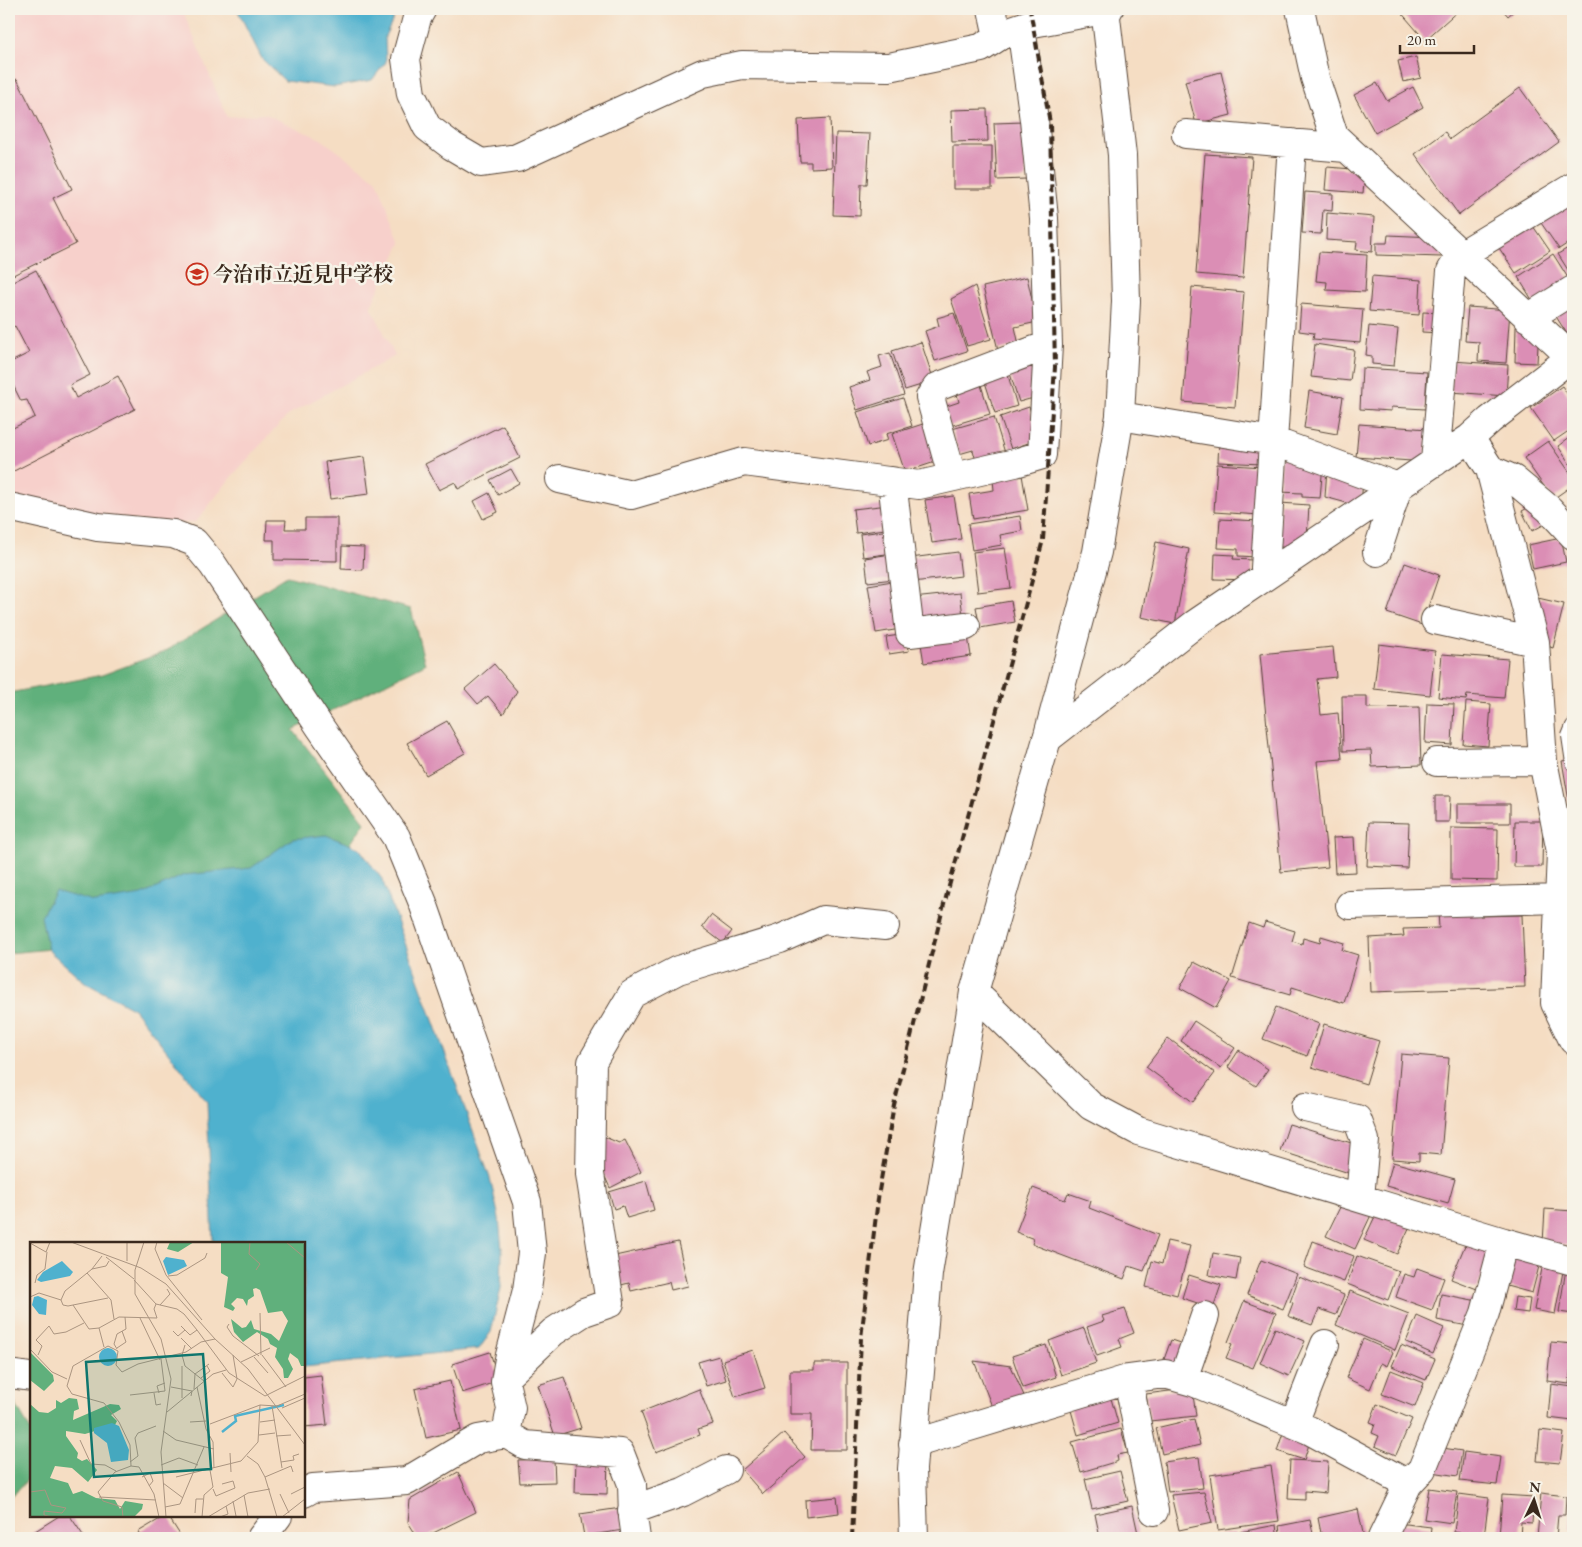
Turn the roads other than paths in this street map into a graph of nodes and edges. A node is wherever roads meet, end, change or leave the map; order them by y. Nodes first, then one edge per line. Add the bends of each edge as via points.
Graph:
1 (422, 9) edge
2 (992, 9) edge
3 (1106, 9) edge
4 (1300, 9) edge
5 (1009, 32) junction
6 (1186, 134) dead end
7 (1292, 143) junction
8 (1346, 148) junction
9 (1573, 187) edge
10 (1460, 255) junction
11 (1573, 290) edge
12 (1528, 318) junction
13 (1048, 346) junction
14 (1572, 357) edge
15 (1120, 416) junction
16 (1470, 438) junction
17 (1273, 442) junction
18 (1435, 462) junction
19 (1490, 470) junction
20 (952, 476) junction
21 (560, 479) dead end
22 (892, 481) junction
23 (1398, 487) junction
24 (9, 507) edge
25 (1573, 535) edge
26 (1377, 552) dead end
27 (1264, 568) dead end
28 (1435, 620) dead end
29 (966, 626) dead end
30 (1535, 642) junction
31 (1573, 726) edge
32 (1047, 739) junction
33 (1543, 761) junction
34 (1438, 762) dead end
35 (1573, 762) edge
36 (1559, 899) junction
37 (1350, 904) dead end
38 (885, 926) dead end
39 (974, 992) junction
40 (1573, 1040) edge
41 (1305, 1106) dead end
42 (1360, 1198) junction
43 (1504, 1242) junction
44 (1573, 1261) edge
45 (1205, 1316) dead end
46 (1325, 1344) dead end
47 (9, 1374) edge
48 (506, 1376) junction
49 (30, 1377) edge
50 (1128, 1379) junction
51 (1183, 1379) junction
52 (1294, 1423) junction
53 (506, 1434) junction
54 (913, 1444) junction
55 (726, 1470) dead end
56 (1408, 1484) junction
57 (305, 1491) edge
58 (632, 1510) junction
59 (1154, 1511) dead end
60 (277, 1517) edge
61 (261, 1538) edge
62 (636, 1538) edge
63 (914, 1538) edge
64 (1382, 1538) edge

1 - 5 street via 406,59 411,94 427,126 481,163 516,158 703,73 742,65 889,68 982,48
2 - 5 street
3 - 5 street via 1033,23
3 - 15 street via 1122,165 1126,301
4 - 8 street via 1315,78 1334,136
5 - 13 street via 1034,120 1044,218
6 - 7 street
7 - 8 street
7 - 17 street
8 - 10 street
9 - 10 street
10 - 12 street
10 - 18 street via 1451,271
11 - 12 street
12 - 14 street
13 - 20 street via 1042,455
13 - 20 street via 937,387 930,397
14 - 16 street
15 - 17 street
15 - 32 street via 1097,552
16 - 18 street
16 - 19 street
17 - 23 street
17 - 27 street
18 - 23 street
19 - 25 street via 1513,479 1549,509
19 - 30 street
20 - 22 street via 919,485
21 - 22 street via 631,495 744,462
22 - 29 street via 910,633
23 - 26 street
23 - 32 street via 1195,624
24 - 48 street via 98,527 173,534 194,542 396,837 423,903 527,1202 532,1254 527,1290
28 - 30 street
30 - 33 street
31 - 35 lane via 1569,736
32 - 39 street
33 - 34 street
33 - 36 street via 1561,852
36 - 37 street
36 - 40 street via 1555,1002
38 - 48 street via 823,920 780,939 678,970 632,994 592,1062 590,1174 610,1303 584,1312 553,1332
39 - 42 street via 1091,1106 1138,1132
39 - 54 street via 928,1274
41 - 42 street via 1357,1119 1365,1140
42 - 43 street
43 - 44 street
43 - 56 street via 1485,1313 1422,1469
45 - 51 street
46 - 52 street
47 - 49 street
48 - 53 street via 511,1408
50 - 51 street via 1165,1374
50 - 54 street
50 - 59 street
51 - 52 street
52 - 56 street
53 - 57 street via 478,1439 407,1481
53 - 58 street via 525,1445 620,1453 632,1484
54 - 63 street
55 - 58 street via 683,1492
56 - 64 street
58 - 62 street
60 - 61 street

